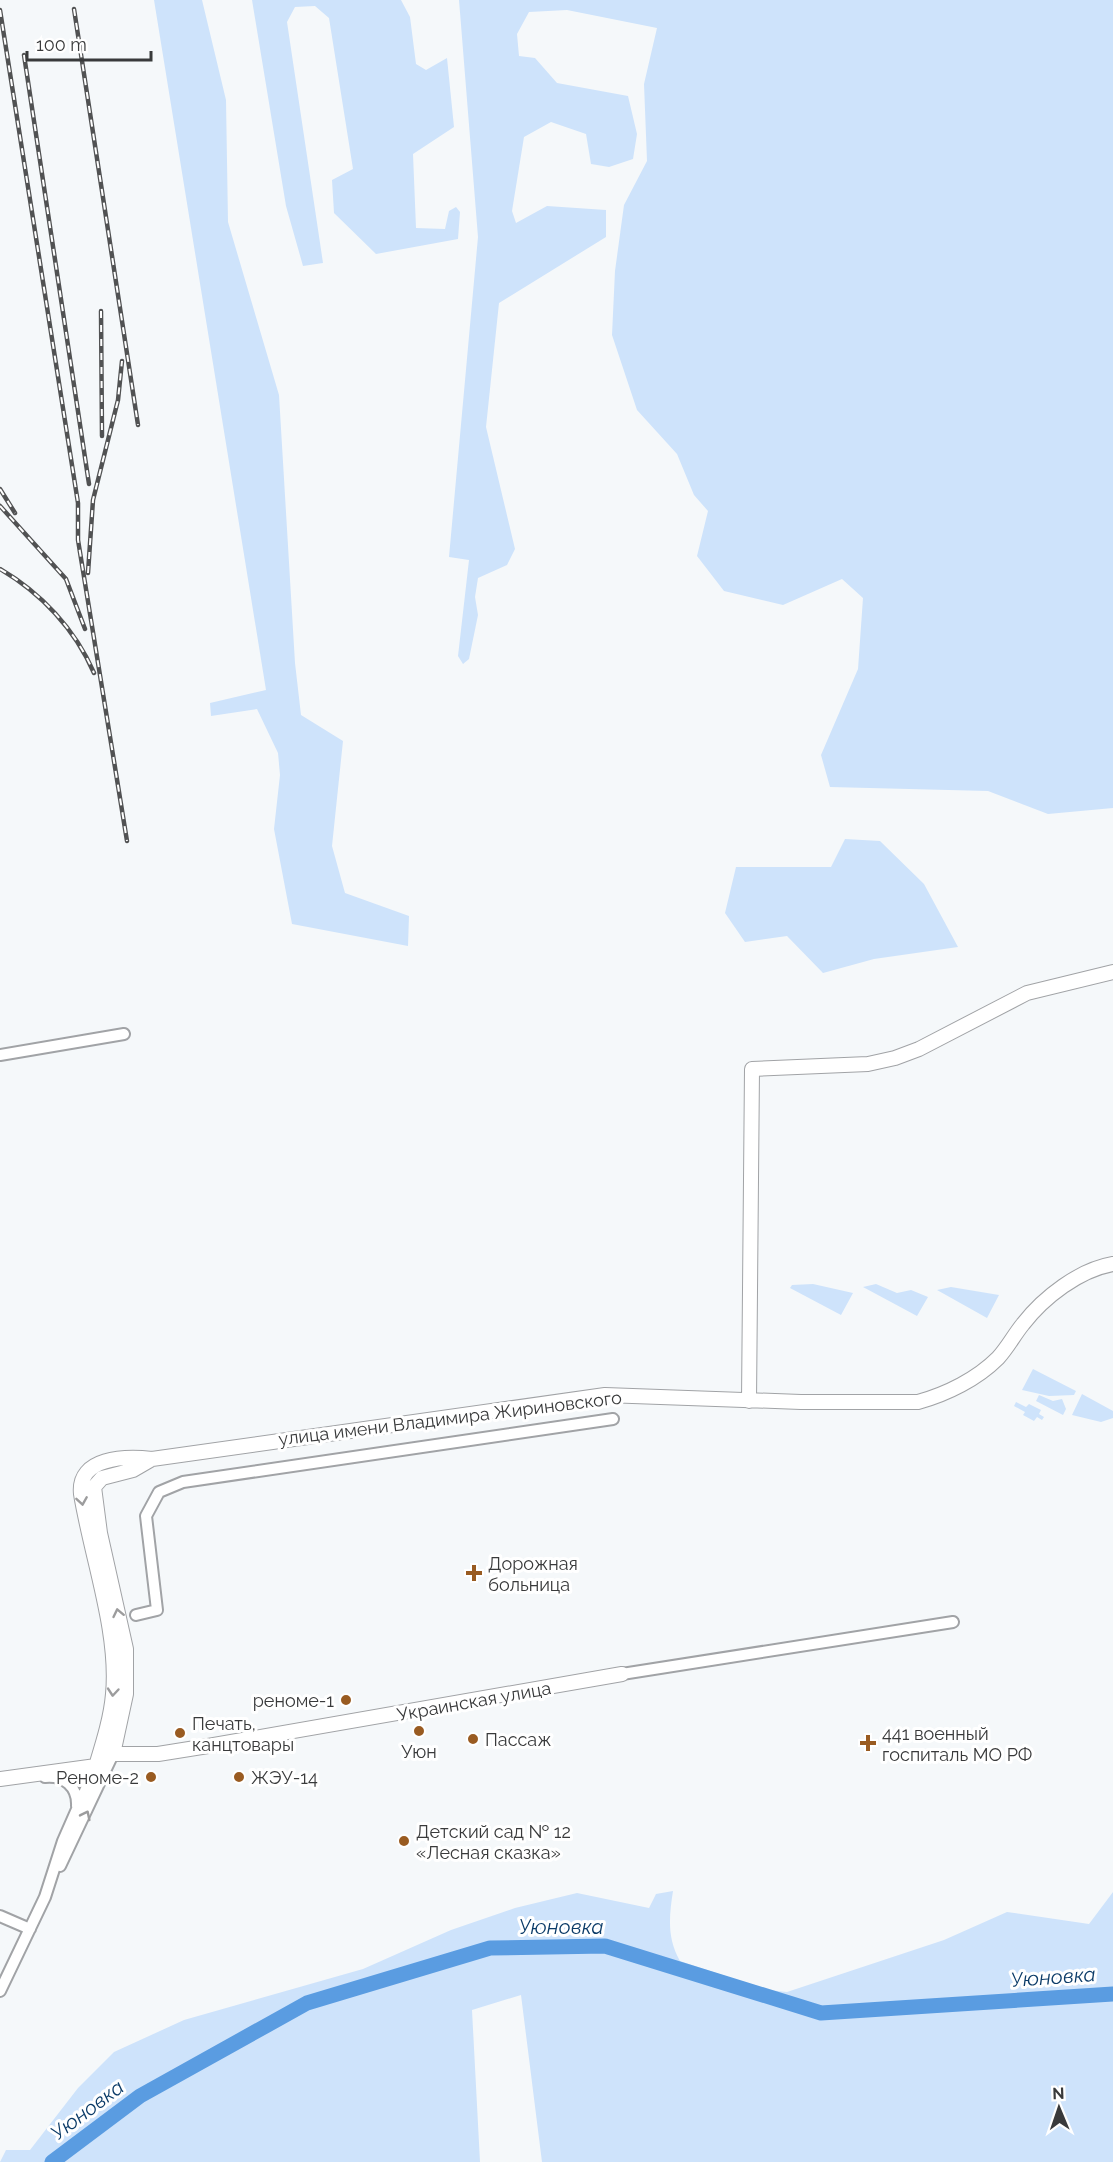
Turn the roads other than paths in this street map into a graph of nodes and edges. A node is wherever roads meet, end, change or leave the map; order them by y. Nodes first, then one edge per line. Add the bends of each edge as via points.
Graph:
1 (1113, 972) edge
2 (124, 1034) dead end
3 (0, 1055) edge
4 (1113, 1264) edge
5 (748, 1401) junction
6 (613, 1419) dead end
7 (152, 1459) junction
8 (136, 1615) dead end
9 (953, 1622) dead end
10 (622, 1674) joint
11 (126, 1694) junction
12 (178, 1751) junction
13 (113, 1754) junction
14 (96, 1767) junction
15 (0, 1780) edge
16 (75, 1813) junction
17 (50, 1885) junction
18 (0, 1916) edge
19 (30, 1929) junction
20 (0, 1991) edge

1 - 5 main road via 1027,993 895,1058 868,1064 752,1069
2 - 3 street
4 - 5 main road, улица имени Владимира Жириновского via 1097,1267 1056,1292 1024,1323 997,1359 937,1397 918,1402
5 - 7 main road, улица имени Владимира Жириновского via 605,1395
6 - 8 street via 183,1482 159,1492 146,1516 157,1610
11 -> 7 main road, улица имени Владимира Жириновского via 126,1649 94,1493 102,1478 133,1470
7 -> 14 main road, улица имени Владимира Жириновского via 131,1457 89,1468 80,1483 113,1653 113,1695
9 - 10 street, Украинская улица
10 - 12 main road, Украинская улица
11 - 12 street via 122,1735 125,1745 132,1749
11 - 13 main road, улица имени Владимира Жириновского
12 - 13 main road, Украинская улица
13 - 14 main road
17 -> 13 street
14 - 15 main road
14 - 16 street
15 - 16 street via 52,1776 63,1779 76,1793
16 - 17 street
17 - 19 street
18 - 19 street
19 - 20 street

